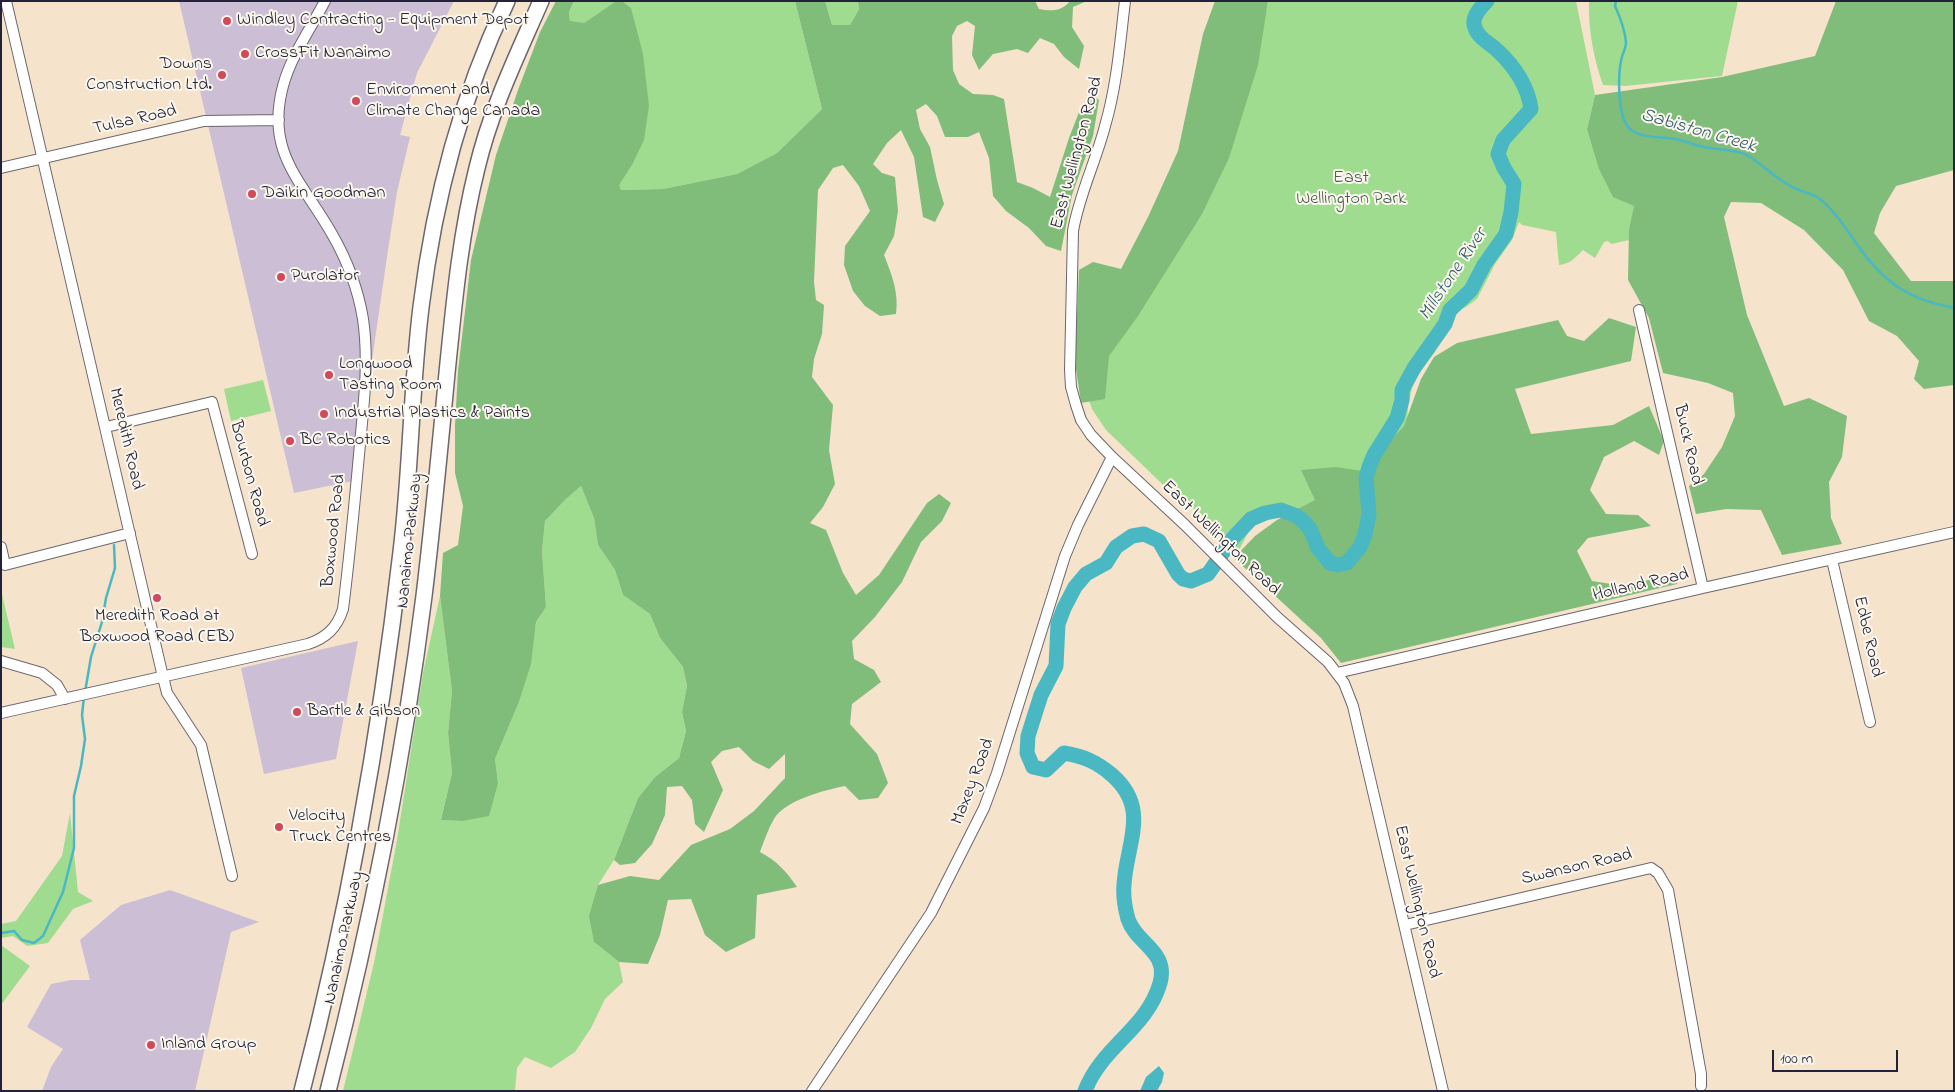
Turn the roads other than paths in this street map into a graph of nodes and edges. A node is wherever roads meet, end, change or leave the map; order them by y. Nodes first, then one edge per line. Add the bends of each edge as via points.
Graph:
1 (6, 1) edge
2 (325, 1) edge
3 (508, 1) edge
4 (542, 1) edge
5 (1125, 1) edge
6 (278, 120) junction
7 (44, 159) junction
8 (1, 168) edge
9 (1639, 310) dead end
10 (106, 427) junction
11 (1112, 458) junction
12 (1954, 532) edge
13 (130, 533) junction
14 (1, 547) edge
15 (252, 554) dead end
16 (1832, 560) junction
17 (1703, 588) junction
18 (1, 661) edge
19 (1337, 673) junction
20 (163, 677) junction
21 (65, 699) junction
22 (1, 713) edge
23 (1870, 722) dead end
24 (232, 876) dead end
25 (350, 884) junction
26 (372, 907) junction
27 (1405, 925) junction
28 (1701, 1086) dead end
29 (294, 1091) edge
30 (302, 1091) edge
31 (328, 1091) edge
32 (336, 1091) edge
33 (812, 1091) edge
34 (1443, 1091) edge

1 - 7 street, Meredith Road
2 - 6 street, Boxwood Road via 288,72 280,97
3 - 25 highway, Nanaimo Parkway via 492,32 459,119 435,212 421,308 402,548 392,631
4 - 26 highway, Nanaimo Parkway via 498,97 477,168 458,262 412,690
5 - 11 street, East Wellington Road via 1109,113 1076,213 1072,242 1071,387 1084,424
6 - 7 street, Tulsa Road via 204,121
6 - 20 street, Boxwood Road via 287,164 332,233 346,263 359,298 365,337 363,409 343,609 333,630 316,642
7 - 8 street, Tulsa Road
7 - 10 street, Meredith Road
9 - 17 street, Buck Road
10 - 13 street, Meredith Road
10 - 15 street, Bourbon Road via 212,402
11 - 19 street, East Wellington Road
11 - 33 street, Maxey Road via 1065,556 984,808 931,913
12 - 16 street, Holland Road
13 - 14 street via 5,565
13 - 20 street, Meredith Road
16 - 17 street, Holland Road
16 - 23 street, Edbe Road
17 - 19 street, Holland Road
18 - 21 street via 42,673 58,685
19 - 27 street, East Wellington Road via 1351,698
20 - 21 street, Boxwood Road
20 - 24 street, Meredith Road via 167,693 200,745
21 - 22 street, Boxwood Road
25 - 29 highway via 334,924
25 - 30 highway, Nanaimo Parkway
26 - 31 highway, Nanaimo Parkway
26 - 32 highway via 369,951
27 - 28 street, Swanson Road via 1651,868 1668,890
27 - 34 street, East Wellington Road

